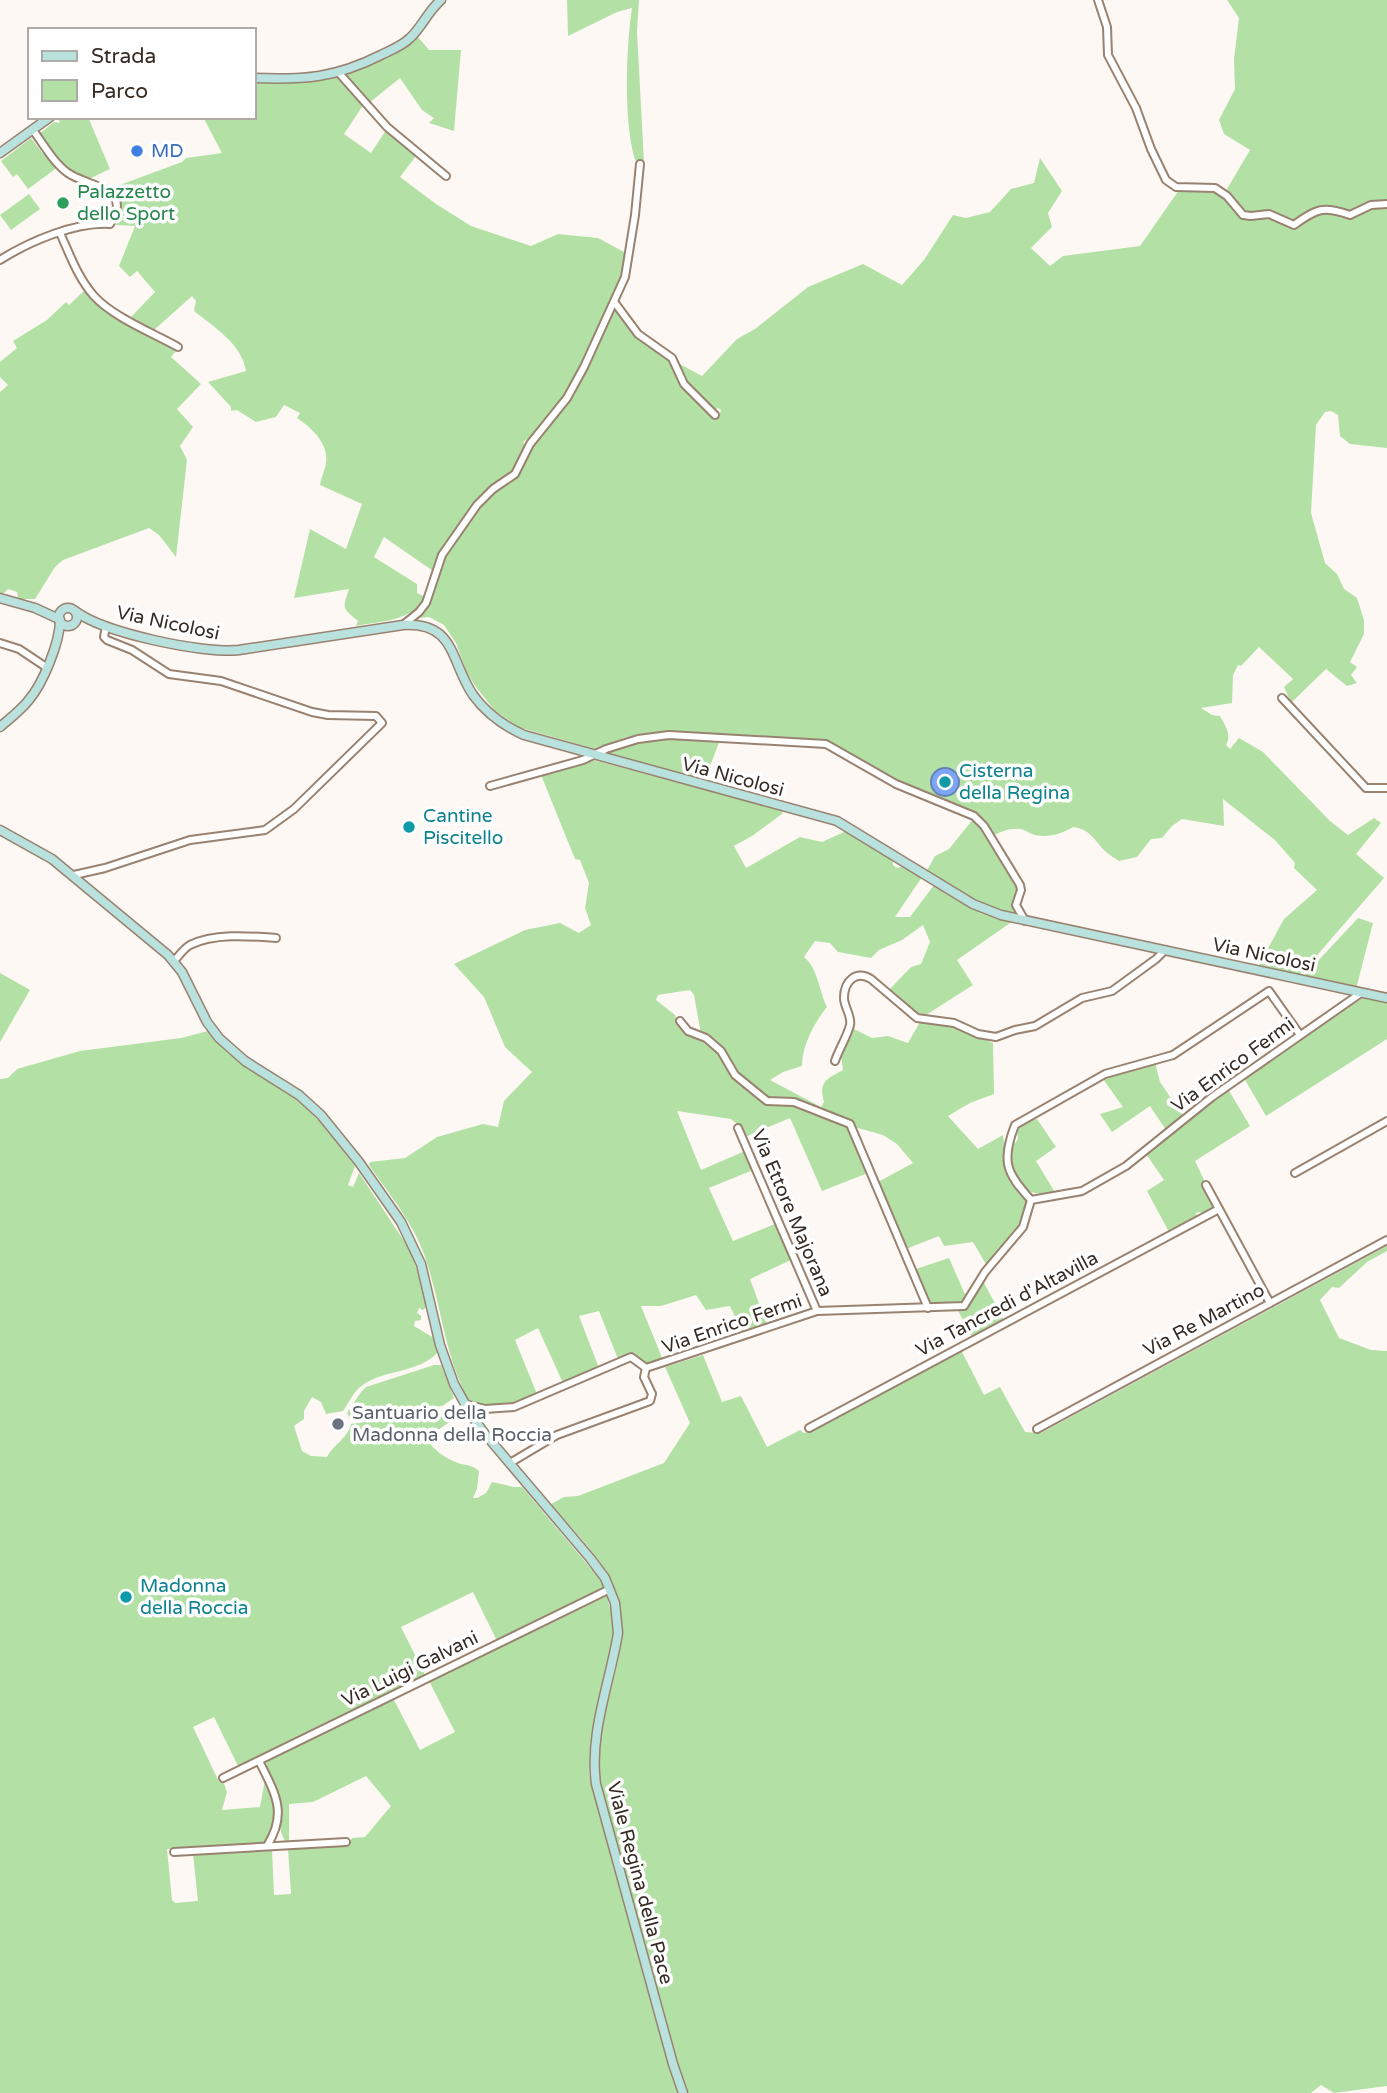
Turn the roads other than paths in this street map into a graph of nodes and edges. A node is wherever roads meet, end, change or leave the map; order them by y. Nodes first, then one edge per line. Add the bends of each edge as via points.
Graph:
1 (441, 0) edge
2 (1097, 0) edge
3 (339, 73) junction
4 (256, 78) edge
5 (47, 119) edge
6 (33, 130) junction
7 (0, 153) edge
8 (640, 164) dead end
9 (446, 176) dead end
10 (1387, 204) edge
11 (60, 233) junction
12 (0, 260) edge
13 (615, 303) junction
14 (178, 347) dead end
15 (715, 415) dead end
16 (0, 598) edge
17 (35, 608) junction
18 (64, 609) junction
19 (75, 611) junction
20 (60, 620) junction
21 (72, 624) junction
22 (103, 625) junction
23 (403, 625) junction
24 (0, 643) edge
25 (55, 646) junction
26 (46, 667) junction
27 (1282, 698) dead end
28 (0, 727) edge
29 (593, 756) junction
30 (490, 786) dead end
31 (1387, 788) edge
32 (0, 830) edge
33 (74, 876) junction
34 (1025, 921) junction
35 (276, 938) dead end
36 (1165, 950) junction
37 (174, 961) junction
38 (1361, 993) junction
39 (1387, 998) edge
40 (680, 1021) dead end
41 (1300, 1035) junction
42 (835, 1061) dead end
43 (1387, 1121) edge
44 (738, 1128) dead end
45 (1295, 1173) dead end
46 (1206, 1185) dead end
47 (1031, 1199) junction
48 (1219, 1209) junction
49 (1387, 1240) edge
50 (1270, 1303) junction
51 (928, 1308) junction
52 (817, 1311) junction
53 (646, 1368) junction
54 (465, 1404) junction
55 (809, 1428) dead end
56 (1037, 1429) dead end
57 (510, 1463) junction
58 (610, 1589) junction
59 (259, 1761) junction
60 (223, 1778) dead end
61 (277, 1829) junction
62 (346, 1842) dead end
63 (267, 1846) junction
64 (285, 1846) junction
65 (174, 1852) dead end
66 (683, 2093) edge

1 - 3 street via 407,40
2 - 10 street via 1107,27 1108,55 1166,180 1176,187 1215,188 1243,215 1269,214 1294,225 1315,210 1328,208 1350,215 1371,205
3 - 4 street
3 - 9 street via 387,127
5 - 6 street
6 - 7 street
6 - 11 street via 67,172 107,190 117,201 118,212 110,225 92,223
8 - 13 street via 626,266
11 - 12 street via 22,246
11 - 14 street via 95,297
13 - 15 street via 638,334 672,358 684,384
13 - 23 street via 567,398 530,444 512,477 477,506 442,555 426,603
16 - 17 street
17 - 18 street
17 - 20 street
18 - 19 street
18 - 20 street
19 - 21 street via 77,619
19 - 22 street
20 - 21 street
20 - 25 street
21 - 22 street
21 - 25 street
22 - 23 street, Via Nicolosi via 187,648 226,652
22 - 33 street via 107,640 169,674 221,681 312,712 376,716 382,723 294,809 265,830 190,840
23 - 29 street, Via Nicolosi via 430,627 442,636 474,695 500,722 524,735
24 - 26 street
25 - 26 street
26 - 28 street via 31,699
27 - 31 street via 1366,788
29 - 30 street
29 - 34 street, Via Nicolosi via 837,821 972,904
29 - 34 street via 638,739 669,735 826,744 896,784 974,816 1020,885 1016,905
32 - 33 street, Viale Regina della Pace
33 - 37 street, Viale Regina della Pace
34 - 36 street, Via Nicolosi
35 - 37 street via 205,940
36 - 38 street, Via Nicolosi
36 - 42 street via 1112,991 1082,998 1035,1026 996,1037 954,1023 917,1018 859,974 851,978 845,995 850,1021
37 - 54 street, Viale Regina della Pace via 219,1038 321,1115 401,1223 421,1264 445,1359
38 - 39 street, Via Nicolosi
38 - 41 street, Via Enrico Fermi
40 - 51 street via 721,1051 735,1075 767,1101 803,1105 850,1124
41 - 47 street, Via Enrico Fermi via 1126,1166 1082,1191
41 - 47 street via 1269,991 1173,1055 1105,1074 1014,1125 1007,1165 1011,1177
43 - 45 street
44 - 52 street, Via Ettore Majorana
46 - 48 street
47 - 51 street, Via Enrico Fermi via 1023,1227 985,1272 968,1304
48 - 50 street
48 - 55 street, Via Tancredi d'Altavilla
49 - 50 street, Via Re Martino
50 - 56 street, Via Re Martino
51 - 52 street, Via Enrico Fermi
52 - 53 street, Via Enrico Fermi
53 - 54 street, Via Enrico Fermi via 631,1357 514,1407 485,1409
53 - 57 street via 650,1401 557,1435
54 - 57 street, Viale Regina della Pace
57 - 58 street, Viale Regina della Pace via 590,1558
58 - 59 street, Via Luigi Galvani
58 - 66 street, Viale Regina della Pace via 618,1633 595,1742 596,1784
59 - 60 street, Via Luigi Galvani
59 - 61 street via 273,1790
61 - 63 street
61 - 64 street
62 - 64 street
63 - 64 street
63 - 65 street

